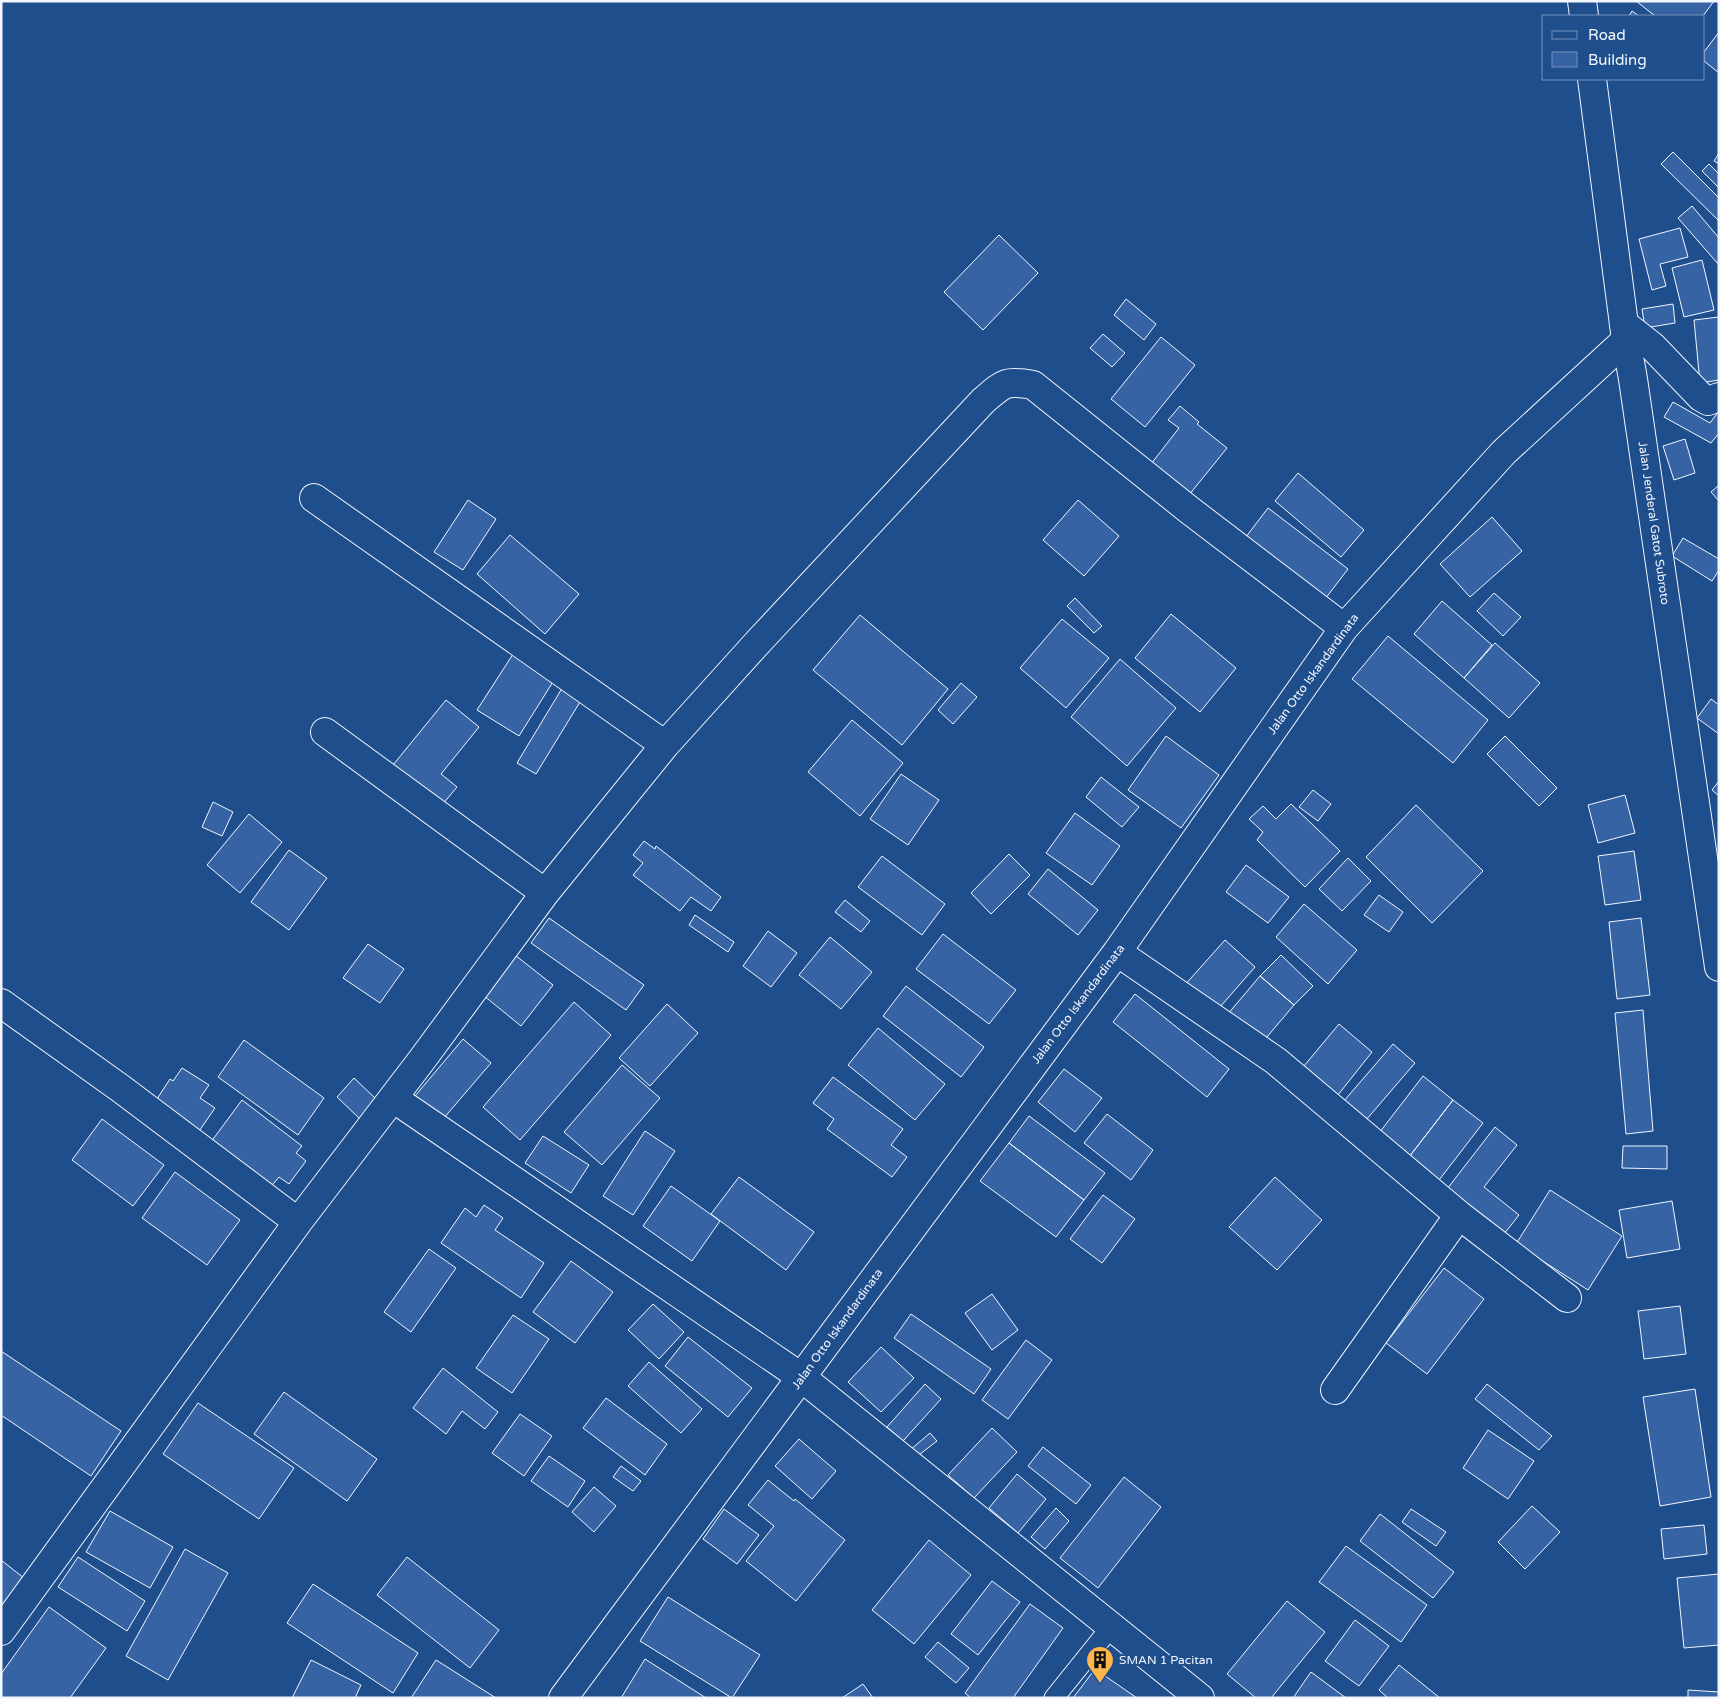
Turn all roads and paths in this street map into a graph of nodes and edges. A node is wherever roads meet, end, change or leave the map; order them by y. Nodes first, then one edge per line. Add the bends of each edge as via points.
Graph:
1 (1582, 1) edge
2 (1584, 15) edge
3 (1592, 80) edge
4 (1625, 332) junction
5 (1719, 397) edge
6 (314, 498) dead end
7 (1344, 628) junction
8 (325, 732) dead end
9 (666, 745) junction
10 (545, 894) junction
11 (1117, 952) junction
12 (1719, 967) edge
13 (1, 1003) edge
14 (393, 1098) junction
15 (1459, 1215) junction
16 (298, 1222) junction
17 (1567, 1298) dead end
18 (801, 1377) junction
19 (1335, 1390) dead end
20 (1111, 1627) junction
21 (1, 1631) edge
22 (565, 1697) edge
23 (1054, 1698) edge
24 (1200, 1698) edge

1 - 2 main road
3 - 4 main road, Jalan Jenderal Gatot Subroto
4 - 5 main road via 1652,346 1701,397 1708,401
4 - 7 main road, Jalan Otto Iskandardinata via 1504,452
4 - 12 main road, Jalan Jenderal Gatot Subroto
6 - 9 main road
7 - 9 main road via 1033,385 1014,382 1003,384 983,402
7 - 11 main road, Jalan Otto Iskandardinata
8 - 10 main road
9 - 10 main road
10 - 14 main road
11 - 15 main road via 1276,1061
11 - 18 main road, Jalan Otto Iskandardinata
13 - 16 main road
14 - 16 main road
14 - 18 main road
15 - 17 main road
15 - 19 main road
16 - 21 main road
18 - 20 main road
18 - 22 main road, Jalan Otto Iskandardinata
20 - 23 lane
20 - 24 main road

